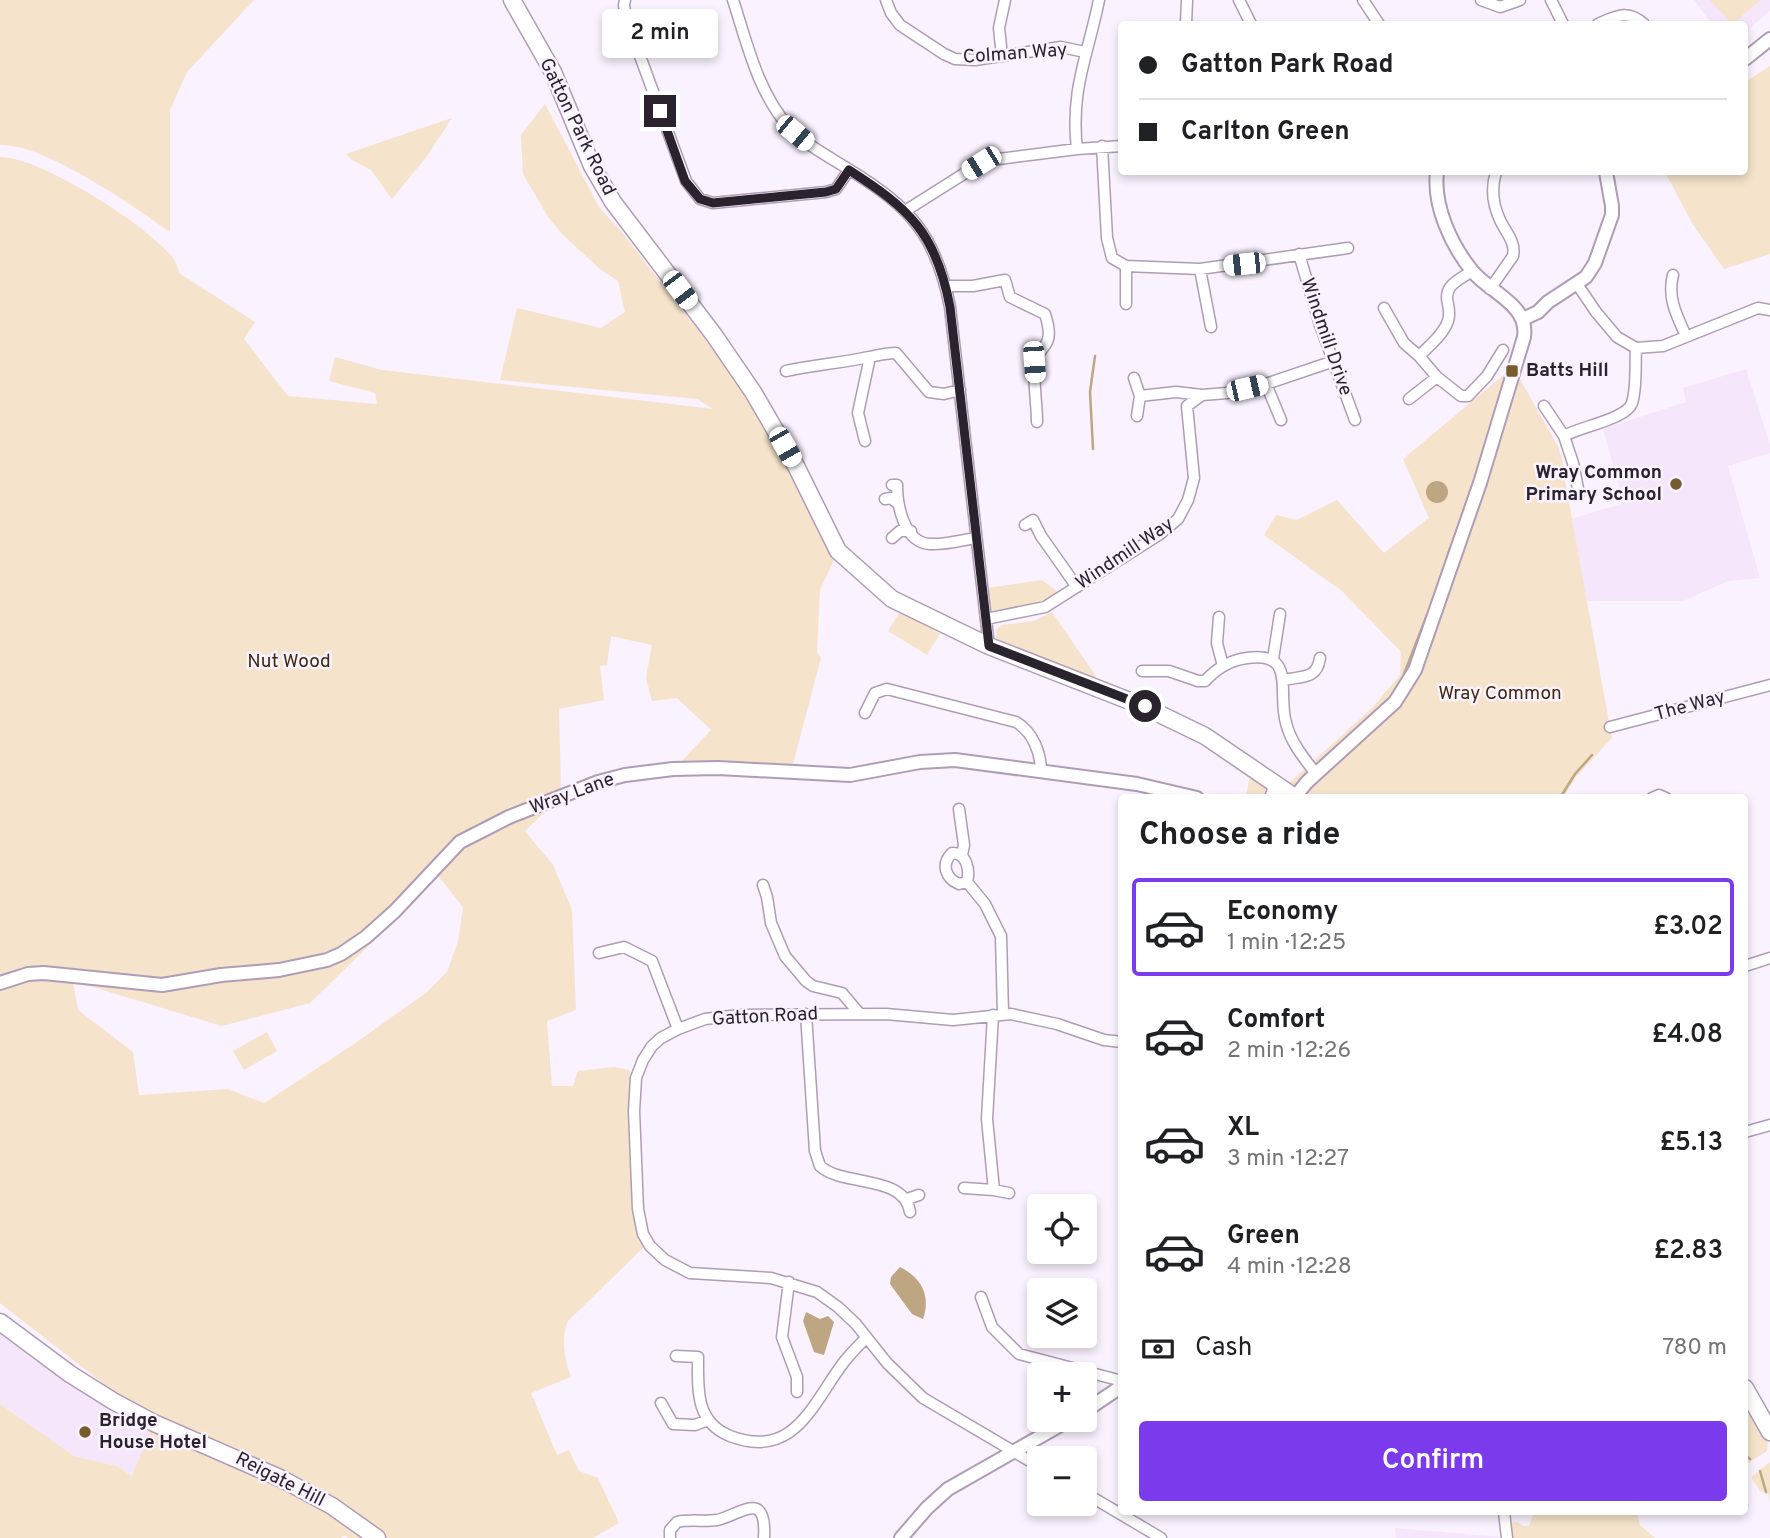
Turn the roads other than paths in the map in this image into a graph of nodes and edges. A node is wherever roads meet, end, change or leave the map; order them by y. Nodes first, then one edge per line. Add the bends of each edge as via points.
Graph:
1 (512, 0) edge
2 (625, 0) edge
3 (733, 0) edge
4 (886, 0) edge
5 (1006, 0) edge
6 (1100, 0) edge
7 (1187, 0) edge
8 (1239, 0) edge
9 (1363, 0) edge
10 (1480, 0) edge
11 (1520, 0) edge
12 (1551, 0) edge
13 (1186, 21) edge
14 (1250, 21) edge
15 (1377, 21) edge
16 (1562, 21) edge
17 (1606, 21) edge
18 (1641, 21) edge
19 (1770, 38) edge
20 (1085, 52) junction
21 (1002, 56) junction
22 (1748, 56) edge
23 (1102, 146) junction
24 (1118, 146) edge
25 (1077, 149) junction
26 (849, 170) junction
27 (1437, 175) edge
28 (1496, 175) edge
29 (1607, 175) edge
30 (905, 211) junction
31 (1348, 248) dead end
32 (1299, 254) junction
33 (1126, 266) junction
34 (1200, 269) junction
35 (1472, 271) junction
36 (1673, 275) dead end
37 (1577, 284) junction
38 (946, 286) junction
39 (1490, 289) junction
40 (1126, 304) dead end
41 (1384, 309) dead end
42 (1770, 310) edge
43 (1523, 319) junction
44 (1211, 327) dead end
45 (1686, 336) junction
46 (1636, 348) junction
47 (1503, 350) dead end
48 (1419, 356) junction
49 (870, 357) junction
50 (1334, 361) junction
51 (786, 371) dead end
52 (1437, 377) junction
53 (1134, 378) dead end
54 (1266, 384) junction
55 (960, 390) junction
56 (1176, 392) junction
57 (1202, 395) junction
58 (1140, 396) junction
59 (1409, 399) dead end
60 (1187, 406) junction
61 (1544, 406) dead end
62 (1138, 416) dead end
63 (1281, 420) dead end
64 (1354, 420) dead end
65 (1037, 422) dead end
66 (1564, 436) junction
67 (865, 441) dead end
68 (892, 485) dead end
69 (1579, 494) dead end
70 (885, 499) dead end
71 (897, 503) junction
72 (1032, 520) dead end
73 (911, 531) junction
74 (892, 538) dead end
75 (976, 538) junction
76 (1077, 587) junction
77 (1280, 614) dead end
78 (1219, 617) dead end
79 (986, 620) junction
80 (989, 646) junction
81 (1320, 658) dead end
82 (1273, 659) junction
83 (1223, 666) junction
84 (1142, 671) dead end
85 (1283, 680) junction
86 (1770, 685) edge
87 (865, 713) dead end
88 (1610, 727) dead end
89 (1041, 772) junction
90 (1316, 774) junction
91 (1272, 791) edge
92 (1180, 794) edge
93 (1298, 794) edge
94 (959, 808) dead end
95 (962, 855) junction
96 (967, 882) junction
97 (763, 885) dead end
98 (599, 953) dead end
99 (1770, 958) edge
100 (1748, 965) edge
101 (0, 983) edge
102 (859, 1013) junction
103 (806, 1014) junction
104 (998, 1015) junction
105 (678, 1029) junction
106 (1118, 1042) edge
107 (1770, 1125) edge
108 (1748, 1131) edge
109 (964, 1188) dead end
110 (994, 1190) junction
111 (1009, 1193) dead end
112 (919, 1195) dead end
113 (907, 1199) junction
114 (910, 1212) dead end
115 (789, 1282) junction
116 (981, 1297) dead end
117 (0, 1322) edge
118 (866, 1338) junction
119 (676, 1356) dead end
120 (1118, 1380) edge
121 (1118, 1390) edge
122 (797, 1392) dead end
123 (1748, 1393) edge
124 (1097, 1403) edge
125 (661, 1404) dead end
126 (708, 1420) junction
127 (1049, 1432) edge
128 (1770, 1432) edge
129 (1013, 1452) junction
130 (1027, 1460) edge
131 (1097, 1500) edge
132 (1118, 1513) edge
133 (1122, 1515) edge
134 (1504, 1515) edge
135 (377, 1538) edge
136 (670, 1538) edge
137 (764, 1538) edge
138 (901, 1538) edge
139 (1161, 1538) edge
140 (1507, 1538) edge

1 - 80 main road, Gatton Park Road via 553,72 592,166 613,202 753,391 838,551 892,599
2 - 26 street via 626,18 685,181 700,199 713,203 826,192 836,189
3 - 26 street via 757,71 778,112 807,143
4 - 21 street, Colman Way via 900,24 948,57 969,61
5 - 21 street via 999,28
6 - 20 street
7 - 13 street
8 - 14 street
9 - 15 street
10 - 11 street via 1500,7
12 - 16 street
17 - 18 street via 1623,14
19 - 22 street
20 - 21 street, Colman Way via 1061,47
20 - 25 street via 1075,104
23 - 24 street
23 - 25 street
23 - 33 street via 1107,238 1112,258
25 - 30 street via 981,163
26 - 30 street
27 - 35 street via 1440,208
28 - 39 street via 1494,202 1514,250
29 - 37 street via 1610,224 1595,263
30 - 38 street via 933,250
31 - 32 street
32 - 34 street
32 - 50 street, Windmill Drive
33 - 34 street
33 - 40 street
34 - 44 street
35 - 39 street
35 - 48 street via 1447,289 1448,320
36 - 45 street via 1671,302
37 - 43 street
37 - 46 street via 1617,337
38 - 55 street
38 - 65 street via 974,286 1005,275 1010,297 1045,314 1049,343 1034,362
39 - 43 street
41 - 48 street via 1404,344
42 - 45 street via 1758,308
43 - 90 street via 1524,337 1513,377 1415,670 1395,702
45 - 46 street via 1663,346
46 - 66 street via 1630,408
47 - 52 street via 1468,396 1461,396
48 - 52 street
49 - 51 street
49 - 55 street via 896,353 929,393
49 - 67 street via 858,413
50 - 54 street
50 - 64 street, Windmill Drive
52 - 59 street
53 - 58 street
54 - 57 street
54 - 63 street
55 - 75 street
56 - 57 street
56 - 58 street
56 - 60 street
57 - 60 street
58 - 62 street
60 - 76 street, Windmill Way via 1194,478 1178,519
61 - 66 street
66 - 69 street
68 - 71 street via 897,485
70 - 71 street
71 - 73 street
72 - 76 street
73 - 74 street via 900,531
73 - 75 street via 928,544
75 - 79 street
76 - 79 street, Windmill Way via 1045,607
77 - 82 street
78 - 83 street via 1217,643
79 - 80 street
80 - 91 main road, Gatton Park Road via 1145,706 1205,736
81 - 85 street via 1313,674
82 - 83 street via 1242,658
82 - 85 street
83 - 84 street via 1205,681 1169,671
85 - 90 street via 1285,722
86 - 88 street, The Way
87 - 89 street via 875,694 887,689 1016,722 1026,728 1037,748
89 - 92 street, Wray Lane
89 - 101 street, Wray Lane via 956,760 850,775 718,768 613,778 509,817 460,842 366,937 341,954 315,963 162,985 44,973
90 - 93 street
94 - 95 street
95 - 96 street
95 - 96 street via 952,853 945,868 954,882
96 - 104 street via 996,921 1001,936
97 - 102 street via 771,923 785,956 806,981 842,993
98 - 105 street via 624,947 652,961
99 - 100 street
102 - 103 street, Gatton Road
102 - 104 street, Gatton Road via 953,1020
103 - 105 street, Gatton Road via 720,1016
103 - 113 street via 815,1151 820,1166 895,1190
104 - 106 street, Gatton Road via 1057,1024
104 - 110 street via 987,1119
105 - 115 street, Gatton Road via 652,1046 636,1078 638,1209 643,1234 655,1252 690,1273
107 - 108 street
109 - 110 street
110 - 111 street
112 - 113 street
113 - 114 street
115 - 118 street, Gatton Road via 817,1292 838,1307
115 - 122 street via 782,1337 797,1377
116 - 120 street via 992,1326 1019,1354
117 - 135 main road, Reigate Hill via 113,1401 280,1478
118 - 126 street via 803,1423 781,1437 740,1440
118 - 129 street, Gatton Road via 923,1398
119 - 126 street via 698,1357 698,1395
121 - 124 street
123 - 128 main road
125 - 126 street via 673,1424
127 - 129 street
129 - 130 street, Gatton Road
129 - 138 street via 939,1496
131 - 132 street
133 - 139 street
134 - 140 street
136 - 137 street via 677,1522 720,1519 744,1508 761,1513

